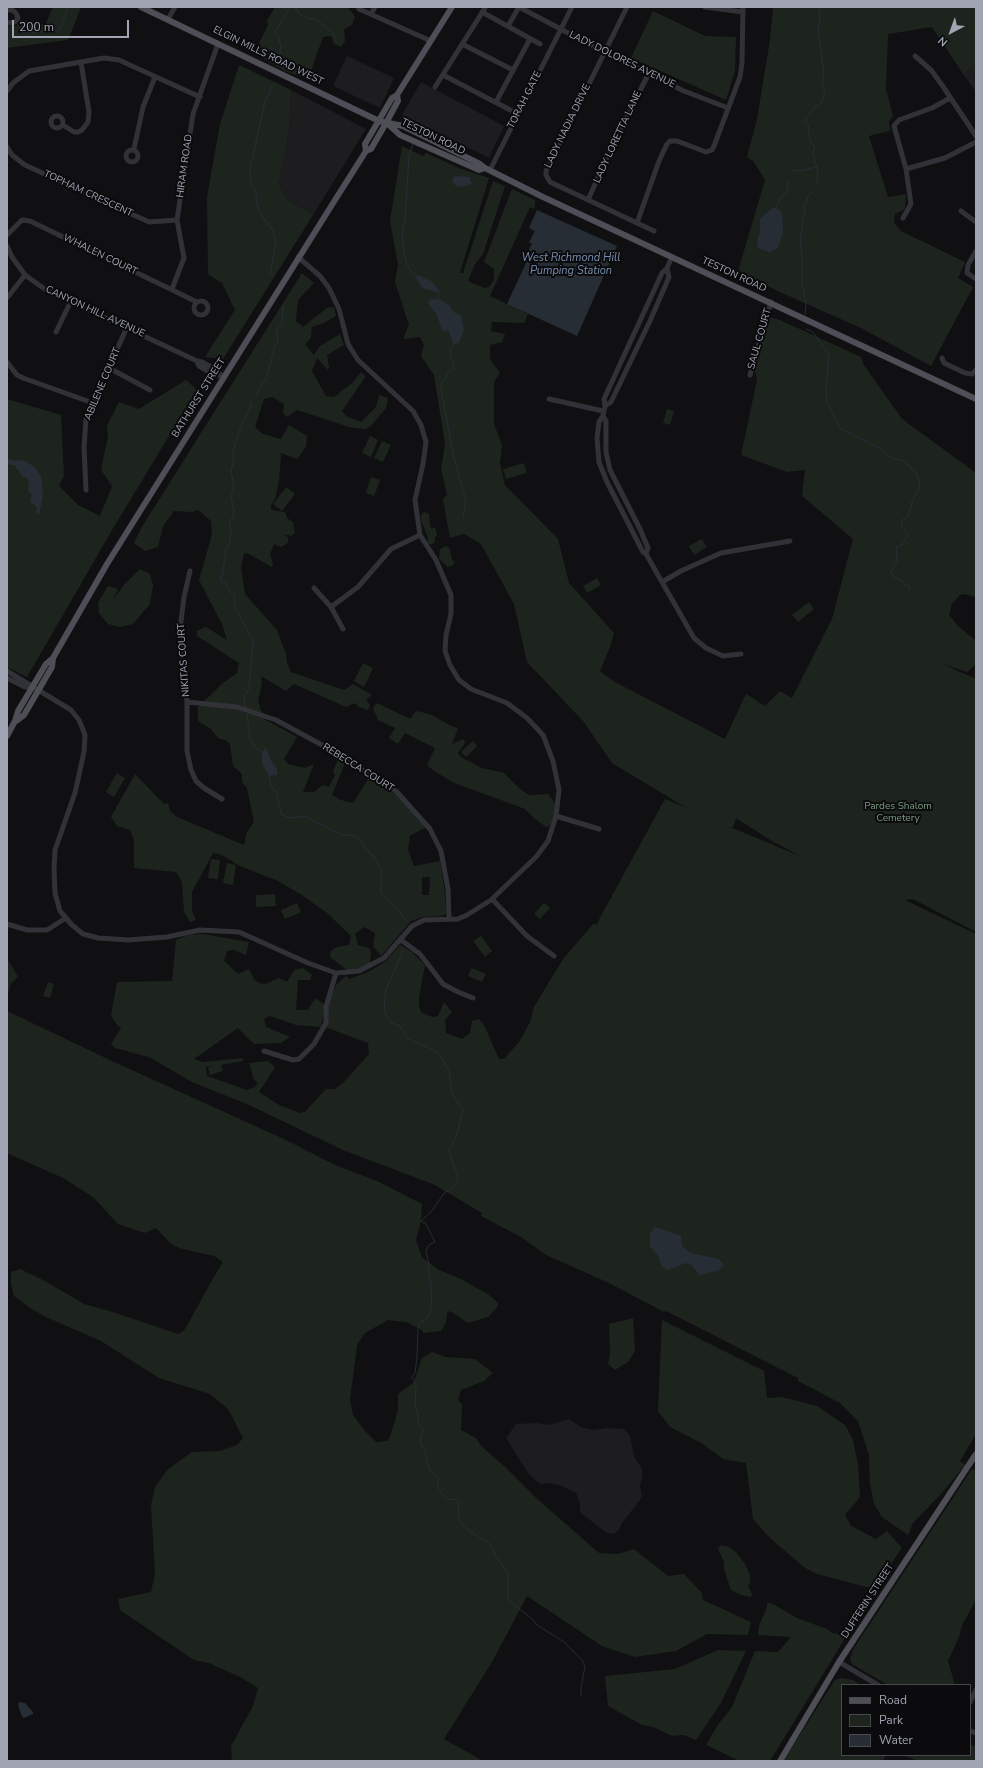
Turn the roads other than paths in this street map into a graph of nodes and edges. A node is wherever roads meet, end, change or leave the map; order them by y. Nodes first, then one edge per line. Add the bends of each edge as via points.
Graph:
1 (141, 7) edge
2 (175, 7) edge
3 (375, 7) edge
4 (452, 7) edge
5 (519, 7) edge
6 (572, 7) edge
7 (627, 7) edge
8 (705, 7) edge
9 (360, 9) dead end
10 (7, 10) edge
11 (483, 10) edge
12 (743, 10) edge
13 (371, 14) junction
14 (168, 19) junction
15 (7, 22) edge
16 (508, 26) junction
17 (561, 30) junction
18 (530, 39) junction
19 (431, 41) junction
20 (218, 44) junction
21 (462, 44) junction
22 (540, 44) dead end
23 (604, 52) junction
24 (915, 56) dead end
25 (81, 62) junction
26 (513, 70) junction
27 (648, 73) junction
28 (443, 75) junction
29 (155, 77) junction
30 (435, 87) dead end
31 (7, 91) edge
32 (398, 95) junction
33 (200, 97) junction
34 (950, 98) junction
35 (496, 102) junction
36 (728, 108) junction
37 (518, 114) junction
38 (379, 121) junction
39 (386, 123) junction
40 (63, 125) dead end
41 (976, 136) edge
42 (976, 142) edge
43 (7, 147) edge
44 (134, 150) dead end
45 (366, 150) junction
46 (487, 169) junction
47 (906, 169) junction
48 (588, 200) junction
49 (960, 211) dead end
50 (903, 218) dead end
51 (177, 220) junction
52 (976, 222) edge
53 (636, 223) junction
54 (654, 231) dead end
55 (7, 235) edge
56 (7, 246) edge
57 (976, 251) edge
58 (672, 257) junction
59 (298, 258) junction
60 (667, 268) junction
61 (25, 275) junction
62 (976, 278) edge
63 (172, 289) junction
64 (7, 298) edge
65 (71, 301) junction
66 (197, 302) dead end
67 (771, 302) junction
68 (642, 318) junction
69 (650, 321) junction
70 (127, 327) junction
71 (56, 332) dead end
72 (942, 358) dead end
73 (622, 361) junction
74 (7, 362) edge
75 (629, 364) junction
76 (109, 368) junction
77 (976, 370) edge
78 (750, 375) dead end
79 (224, 377) junction
80 (150, 390) dead end
81 (549, 399) dead end
82 (976, 399) edge
83 (93, 402) junction
84 (604, 411) junction
85 (614, 479) junction
86 (607, 482) junction
87 (86, 490) dead end
88 (640, 529) junction
89 (634, 532) junction
90 (420, 535) junction
91 (790, 541) dead end
92 (646, 554) junction
93 (190, 571) dead end
94 (662, 582) junction
95 (314, 588) dead end
96 (331, 607) junction
97 (343, 629) dead end
98 (741, 654) dead end
99 (7, 671) edge
100 (7, 678) edge
101 (35, 689) junction
102 (187, 702) junction
103 (7, 736) edge
104 (222, 799) dead end
105 (556, 816) junction
106 (599, 829) dead end
107 (492, 899) junction
108 (66, 918) junction
109 (449, 918) junction
110 (7, 924) edge
111 (401, 940) junction
112 (554, 956) dead end
113 (336, 973) junction
114 (473, 998) dead end
115 (264, 1051) dead end
116 (976, 1454) edge
117 (839, 1662) junction
118 (876, 1684) edge
119 (976, 1690) edge
120 (971, 1700) edge
121 (780, 1761) edge

1 - 14 main road, ELGIN MILLS ROAD WEST
2 - 14 street
3 - 13 street
4 - 19 main road, BATHURST STREET
5 - 16 street
5 - 17 street, LADY DOLORES AVENUE
6 - 17 street, TORAH GATE
7 - 23 street, LADY NADIA DRIVE
8 - 12 street
9 - 13 street
10 - 15 street via 12,10 18,18 15,22
11 - 16 street
11 - 21 street
12 - 36 street via 742,63
13 - 19 street
14 - 20 main road, ELGIN MILLS ROAD WEST
16 - 18 street
17 - 23 street, LADY DOLORES AVENUE
17 - 37 street, TORAH GATE
18 - 22 street
18 - 26 street
19 - 32 main road, BATHURST STREET
20 - 33 street, HIRAM ROAD
20 - 38 main road, ELGIN MILLS ROAD WEST
21 - 26 street
21 - 28 street
23 - 27 street, LADY DOLORES AVENUE
23 - 48 street, LADY NADIA DRIVE via 546,171 550,182
24 - 34 street via 931,70
25 - 29 street via 104,58 119,60
25 - 31 street via 29,71 13,82
25 - 40 street via 89,112 88,122 78,132
26 - 35 street
27 - 36 street, LADY DOLORES AVENUE via 684,91
27 - 48 street, LADY LORETTA LANE
28 - 30 street
28 - 35 street
29 - 33 street
29 - 44 street via 143,107
32 - 38 main road, BATHURST STREET via 392,98
32 - 39 main road, BATHURST STREET via 398,101
33 - 51 street, HIRAM ROAD via 193,114
34 - 41 street
34 - 47 street via 932,108 899,120 894,126
35 - 37 street
36 - 53 street via 714,146 709,151 677,141 670,141 667,144
37 - 46 street, TORAH GATE
38 - 39 main road, ELGIN MILLS ROAD WEST
38 - 45 main road, BATHURST STREET via 365,144
39 - 45 main road, BATHURST STREET via 372,149
39 - 46 main road, TESTON ROAD via 400,135 479,170
42 - 47 street via 945,158
43 - 51 street, TOPHAM CRESCENT via 12,155 25,165 149,222
45 - 59 main road, BATHURST STREET
46 - 58 main road, TESTON ROAD
47 - 50 street via 910,204
48 - 53 street, LADY NADIA DRIVE
49 - 52 street
51 - 63 street, HIRAM ROAD via 184,258
53 - 54 street, LADY NADIA DRIVE
55 - 63 street, WHALEN COURT via 22,220 30,221
56 - 61 street, CANYON HILL AVENUE
57 - 62 street via 967,269 967,273
58 - 60 street
58 - 67 main road, TESTON ROAD
59 - 79 main road, BATHURST STREET
59 - 90 street via 320,276 329,288 339,309 348,344 358,360 413,411 421,425 426,442 415,500
60 - 68 street via 662,273
60 - 69 street via 669,277
61 - 64 street
61 - 65 street, CANYON HILL AVENUE via 46,290
63 - 66 street, WHALEN COURT
65 - 70 street, CANYON HILL AVENUE
65 - 71 street
67 - 78 street, SAUL COURT
67 - 82 main road, TESTON ROAD
68 - 69 street
68 - 73 street
69 - 75 street
70 - 76 street, ABILENE COURT
70 - 79 street, CANYON HILL AVENUE via 202,362
72 - 77 street via 944,363 965,373 972,374
73 - 75 street
73 - 84 street via 604,399
74 - 83 street via 17,375 23,378
75 - 84 street
76 - 80 street
76 - 83 street, ABILENE COURT
79 - 101 main road, BATHURST STREET via 106,564 53,658 46,664
81 - 84 street
83 - 87 street, ABILENE COURT via 85,428
84 - 85 street via 606,452
84 - 86 street via 599,422 598,450
85 - 86 street
85 - 88 street
86 - 89 street
88 - 89 street
88 - 92 street via 648,548
89 - 92 street
90 - 96 street via 390,549 358,587
90 - 105 street via 436,560 451,595 451,614 445,650 450,665 459,680 471,689 507,703 527,718 543,735 553,761 559,790
91 - 94 street via 721,553
92 - 94 street
93 - 102 street, NIKITAS COURT via 180,628
94 - 98 street via 694,638 706,648 723,656
95 - 96 street
96 - 97 street
99 - 101 street
100 - 101 street
101 - 103 main road, BATHURST STREET via 18,711 16,721
101 - 108 street via 71,710 85,734 84,752 75,793 55,850 55,893 60,910
102 - 104 street, NIKITAS COURT via 187,751 191,770 196,781
102 - 109 street, REBECCA COURT via 237,707 276,720 396,791 430,829 441,851 448,889
105 - 106 street
105 - 107 street via 548,841 536,857
107 - 109 street via 458,919
107 - 112 street via 527,936
108 - 110 street via 47,930 27,930
108 - 113 street via 83,934 98,938 128,940 167,937 200,930 239,932
109 - 111 street via 424,920 412,926
111 - 113 street via 384,958 359,971
111 - 114 street via 420,954 444,984
113 - 115 street via 326,1008 326,1023 314,1044 300,1059 293,1060
116 - 117 main road, DUFFERIN STREET
117 - 118 street
117 - 121 main road, DUFFERIN STREET
119 - 120 street

